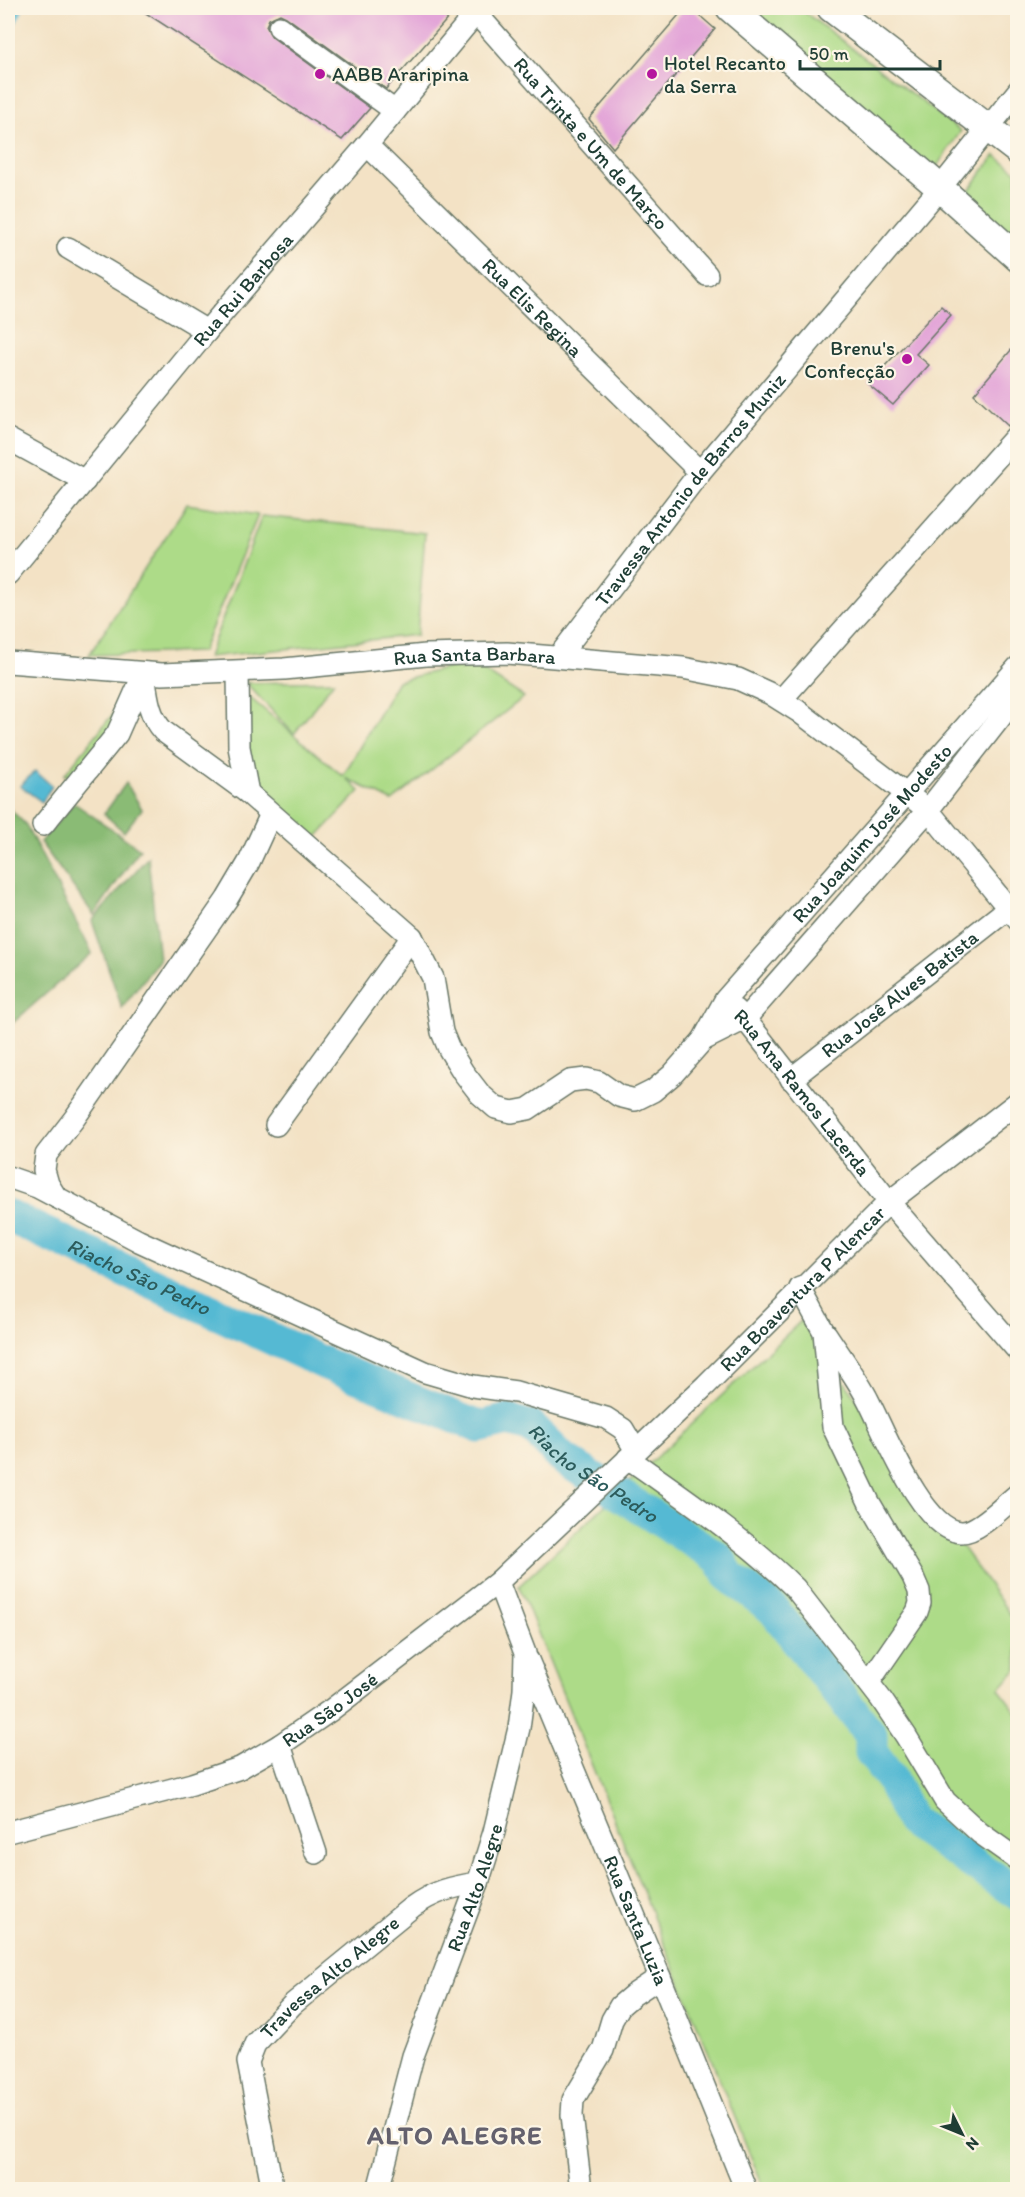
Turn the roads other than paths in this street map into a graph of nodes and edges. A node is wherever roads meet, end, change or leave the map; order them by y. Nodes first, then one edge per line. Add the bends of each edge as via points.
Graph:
1 (730, 8) edge
2 (831, 8) edge
3 (478, 10) edge
4 (279, 27) dead end
5 (1017, 91) edge
6 (395, 111) junction
7 (988, 128) junction
8 (367, 146) junction
9 (1017, 151) edge
10 (940, 188) junction
11 (68, 248) dead end
12 (1017, 258) edge
13 (707, 275) dead end
14 (207, 331) junction
15 (1017, 434) edge
16 (8, 439) edge
17 (700, 472) junction
18 (84, 481) junction
19 (8, 574) edge
20 (559, 656) junction
21 (8, 662) edge
22 (1017, 667) edge
23 (238, 672) junction
24 (144, 673) junction
25 (1017, 695) edge
26 (781, 700) junction
27 (248, 793) junction
28 (907, 793) junction
29 (928, 810) junction
30 (271, 814) junction
31 (43, 825) dead end
32 (1013, 914) edge
33 (783, 934) junction
34 (412, 937) junction
35 (803, 952) junction
36 (725, 1000) junction
37 (744, 1019) junction
38 (703, 1040) junction
39 (791, 1079) junction
40 (1017, 1102) edge
41 (276, 1125) dead end
42 (8, 1177) edge
43 (56, 1197) junction
44 (889, 1202) junction
45 (801, 1288) junction
46 (824, 1332) junction
47 (1017, 1351) edge
48 (627, 1460) junction
49 (597, 1488) joint
50 (1017, 1494) edge
51 (498, 1582) junction
52 (525, 1653) junction
53 (869, 1682) junction
54 (280, 1745) junction
55 (8, 1832) edge
56 (316, 1853) dead end
57 (1017, 1860) edge
58 (478, 1883) junction
59 (660, 1977) junction
60 (273, 2190) edge
61 (378, 2190) edge
62 (581, 2190) edge
63 (746, 2190) edge

1 - 10 main road
2 - 7 main road
3 - 6 street, Rua Rui Barbosa
3 - 13 street, Rua Trinta e Um de Março
4 - 6 street
5 - 7 street, Travessa Antonio de Barros Muniz
6 - 8 street, Rua Rui Barbosa
7 - 9 main road
7 - 10 street, Travessa Antonio de Barros Muniz
8 - 14 street, Rua Rui Barbosa
8 - 17 street, Rua Elis Regina
10 - 12 main road
10 - 17 street, Travessa Antonio de Barros Muniz
11 - 14 street
14 - 18 street, Rua Rui Barbosa
15 - 26 street
16 - 18 street
17 - 20 street, Travessa Antonio de Barros Muniz
18 - 19 street, Rua Rui Barbosa
20 - 23 street, Rua Santa Barbara via 426,655
20 - 26 street, Rua Santa Barbara via 694,670 738,679
21 - 24 street, Rua Santa Barbara
22 - 28 street, Rua Joaquim José Modesto
23 - 24 street, Rua Santa Barbara
23 - 27 street via 238,747
24 - 27 street via 155,722 174,741
24 - 31 street via 117,734
25 - 29 street, Rua Joaquim José Modesto
26 - 28 street, Rua Santa Barbara
27 - 30 street
28 - 29 street, Rua Santa Barbara
28 - 33 street, Rua Joaquim José Modesto
29 - 32 street, Rua Santa Barbara
29 - 35 street, Rua Joaquim José Modesto
30 - 34 street
30 - 43 street via 227,899 46,1155 44,1170
32 - 39 street, Rua Josê Alves Batista
33 - 35 street
33 - 36 street, Rua Joaquim José Modesto
34 - 38 street via 433,978 441,1032 449,1049 480,1094 496,1108 512,1112 528,1109 570,1081 586,1079 635,1100 672,1075
34 - 41 street
35 - 37 street, Rua Joaquim José Modesto
36 - 37 street, Rua Ana Ramos Lacerda
36 - 38 street, Rua Joaquim José Modesto
37 - 38 street
37 - 39 street, Rua Ana Ramos Lacerda
39 - 44 street, Rua Ana Ramos Lacerda
40 - 44 street, Rua Boaventura P Alencar
42 - 43 street
43 - 48 street via 139,1241 425,1372 473,1386 516,1392 606,1418 623,1429
44 - 45 street, Rua Boaventura P Alencar
44 - 47 street, Rua Ana Ramos Lacerda
45 - 46 street
45 - 48 street, Rua Boaventura P Alencar
46 - 50 street via 865,1395 901,1470 943,1524 953,1530 970,1531
46 - 53 street via 833,1427 919,1591 917,1612
48 - 49 street, Rua Boaventura P Alencar
48 - 53 street via 714,1519 778,1572
49 - 51 street, Rua São José
51 - 52 street, Rua Alto Alegre
51 - 54 street, Rua São José
52 - 58 street, Rua Alto Alegre via 519,1728
52 - 59 street, Rua Santa Luzia
53 - 57 street via 945,1801
54 - 55 street, Rua São José via 240,1768 192,1784
54 - 56 street
58 - 60 street, Travessa Alto Alegre via 448,1888 412,1907 311,1988 255,2044 248,2062
58 - 61 street, Rua Alto Alegre via 413,2056
59 - 62 street via 620,2006 603,2050 573,2100
59 - 63 street, Rua Santa Luzia

